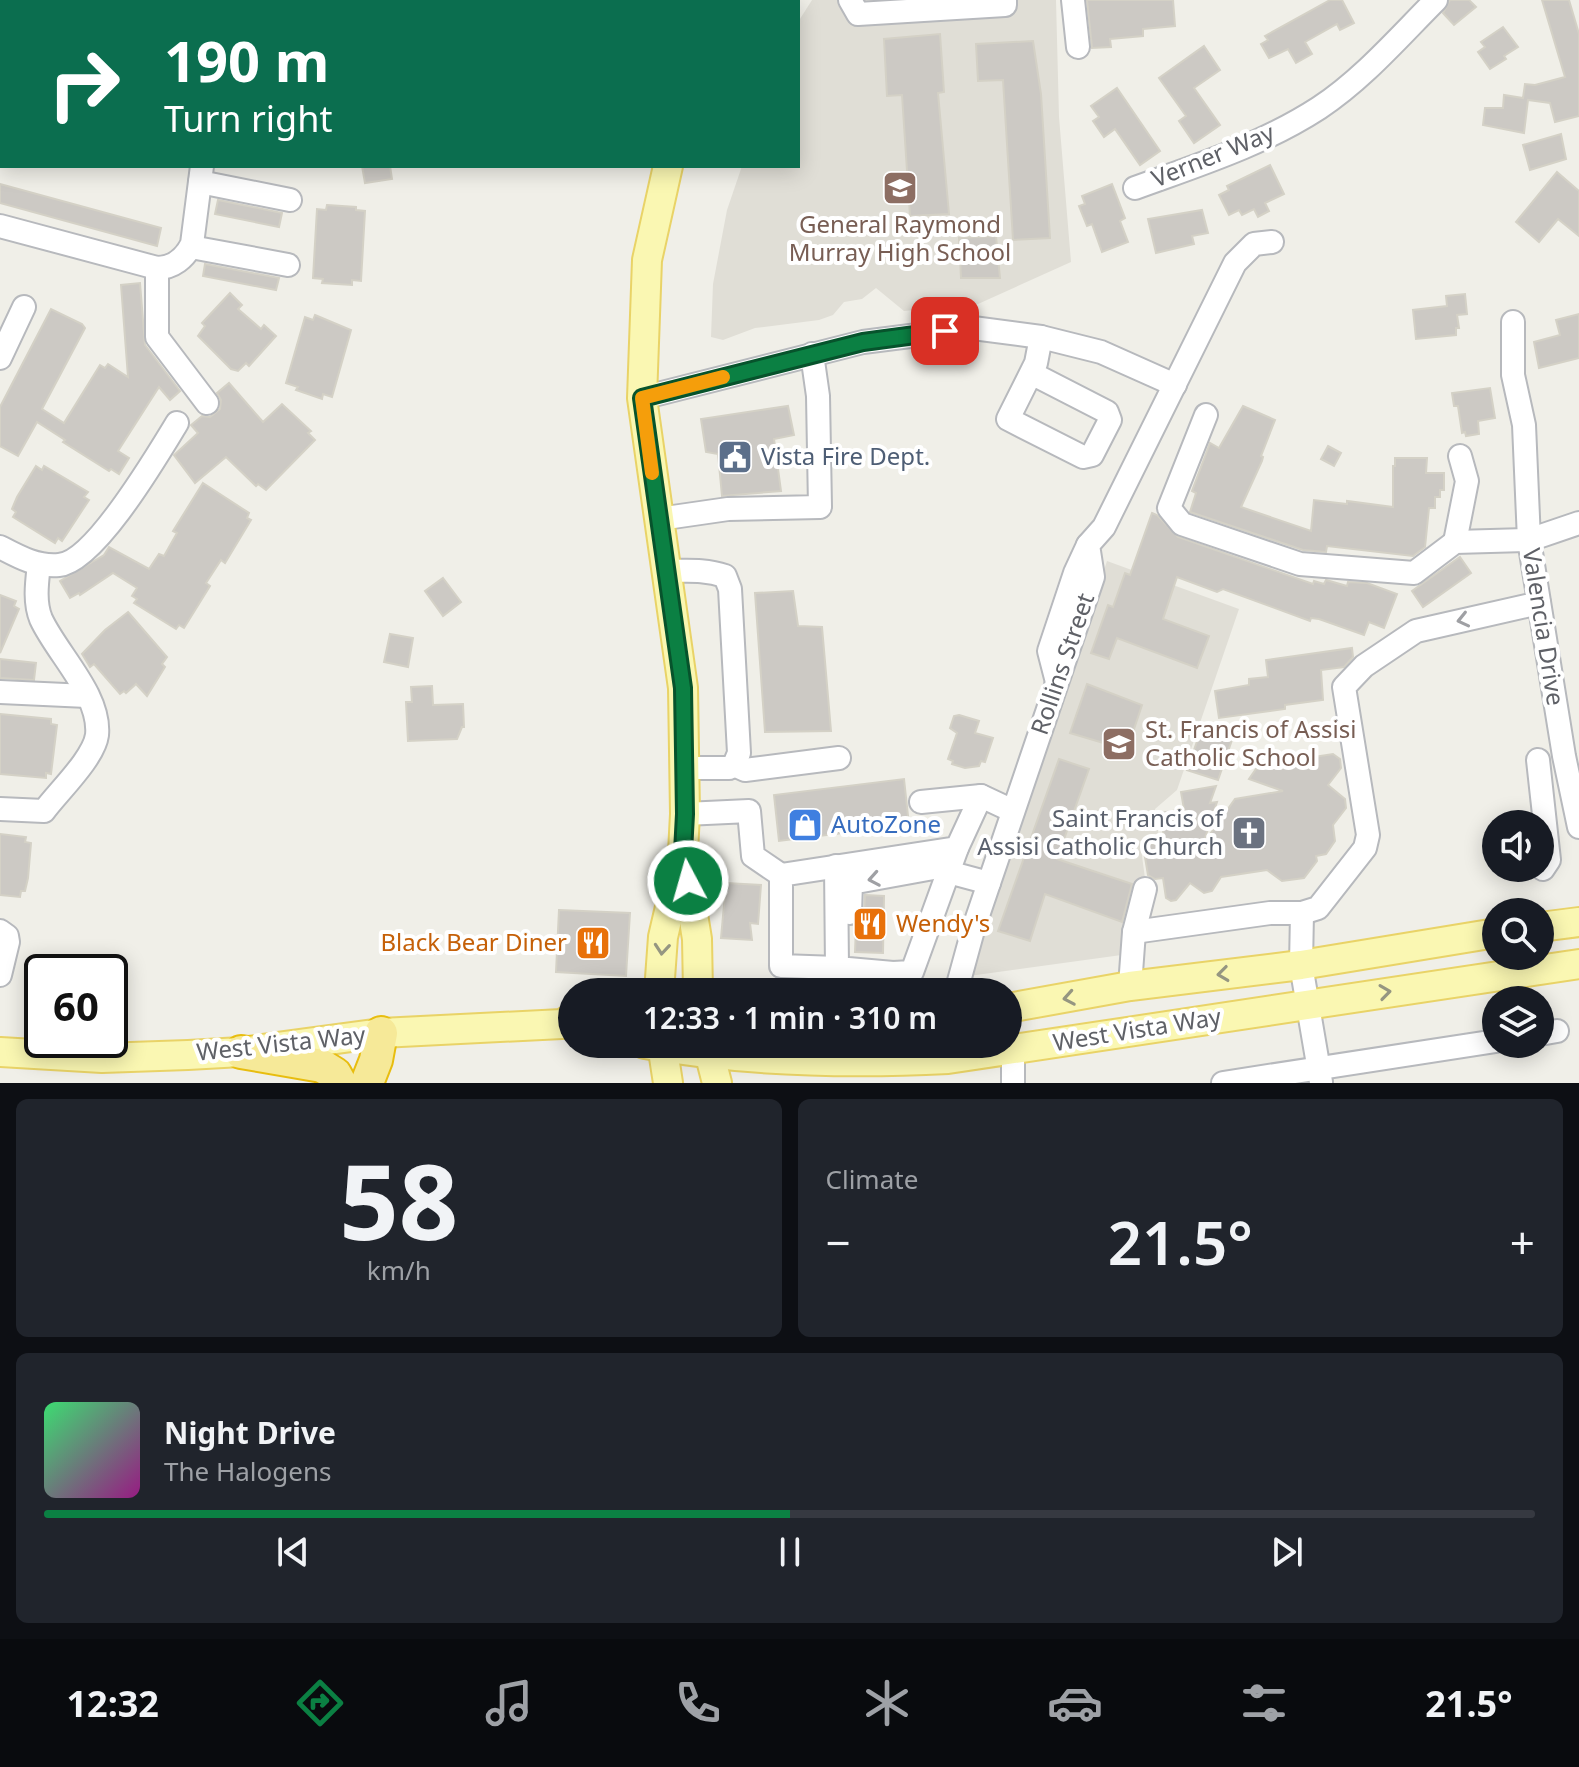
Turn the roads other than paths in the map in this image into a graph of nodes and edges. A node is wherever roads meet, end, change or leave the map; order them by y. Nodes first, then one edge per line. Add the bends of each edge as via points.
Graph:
1 (850, 0) edge
2 (1005, 0) edge
3 (1073, 0) edge
4 (1436, 0) edge
5 (1078, 47) dead end
6 (668, 168) edge
7 (201, 174) edge
8 (1135, 188) dead end
9 (290, 200) dead end
10 (0, 226) edge
11 (1272, 242) dead end
12 (191, 247) junction
13 (288, 265) dead end
14 (157, 268) junction
15 (24, 307) dead end
16 (1513, 322) dead end
17 (1041, 337) junction
18 (812, 354) junction
19 (0, 358) edge
20 (1031, 373) junction
21 (1175, 385) junction
22 (642, 398) junction
23 (207, 403) dead end
24 (1206, 415) dead end
25 (177, 423) dead end
26 (1460, 456) dead end
27 (659, 519) junction
28 (1579, 523) edge
29 (1529, 540) junction
30 (1455, 542) junction
31 (0, 547) edge
32 (39, 564) junction
33 (666, 571) junction
34 (1539, 603) junction
35 (0, 692) edge
36 (87, 696) junction
37 (1569, 725) edge
38 (839, 758) dead end
39 (1538, 760) dead end
40 (734, 765) junction
41 (684, 768) junction
42 (981, 796) junction
43 (921, 802) dead end
44 (0, 809) edge
45 (1544, 810) edge
46 (1013, 811) junction
47 (685, 814) junction
48 (1579, 827) edge
49 (683, 852) junction
50 (952, 862) junction
51 (836, 866) junction
52 (781, 875) junction
53 (989, 883) junction
54 (1145, 889) dead end
55 (1302, 913) junction
56 (1579, 922) edge
57 (1554, 925) edge
58 (0, 931) edge
59 (1134, 932) junction
60 (1482, 935) edge
61 (1579, 964) edge
62 (1301, 965) junction
63 (842, 968) junction
64 (0, 975) edge
65 (660, 978) edge
66 (698, 978) edge
67 (841, 978) edge
68 (957, 978) edge
69 (1130, 986) junction
70 (1308, 1003) junction
71 (1022, 1005) edge
72 (558, 1026) edge
73 (381, 1033) junction
74 (1482, 1044) edge
75 (1022, 1048) edge
76 (0, 1052) edge
77 (241, 1052) junction
78 (661, 1058) edge
79 (710, 1058) edge
80 (815, 1058) edge
81 (954, 1058) edge
82 (1013, 1058) edge
83 (1321, 1075) edge
84 (340, 1083) edge
85 (367, 1083) edge
86 (668, 1083) edge
87 (717, 1083) edge
88 (1013, 1083) edge
89 (1223, 1083) edge

1 - 2 street via 858,14 1005,5
3 - 5 street
4 - 8 street, Verner Way via 1320,107 1253,145
6 - 22 main road via 647,260
7 - 9 street
7 - 12 street
10 - 14 street
11 - 21 street, Rollins Street via 1254,244 1235,263
12 - 13 street
12 - 14 street via 169,268
14 - 23 street via 157,337
15 - 19 street
16 - 29 street, Valencia Drive
17 - 18 street via 973,328
17 - 20 street
17 - 21 street via 1101,352
18 - 22 street
18 - 27 street via 820,507 728,509
20 - 20 street via 1008,419 1083,457 1092,455 1110,420 1107,412
21 - 46 street, Rollins Street via 1104,527 1088,545 1093,577
22 - 27 main road
24 - 30 street via 1169,508 1182,524 1300,564 1414,573
25 - 32 street via 86,552 62,565
26 - 30 street via 1467,481
27 - 33 main road
28 - 29 street
29 - 30 street
29 - 34 street, Valencia Drive
31 - 32 street
32 - 36 street via 40,618
33 - 40 street via 705,570 729,581 739,753
33 - 41 main road via 683,688
34 - 37 street, Valencia Drive
34 -> 55 street via 1416,631 1364,666 1344,687 1368,835 1365,848 1318,908
35 - 36 street
36 - 44 street via 95,708 97,736 89,754 44,811
37 - 48 street, Valencia Drive
38 - 40 street via 745,770
39 - 45 street
40 - 41 street
41 - 47 main road
42 - 43 street
42 - 46 street
42 - 50 street
46 - 53 street, Rollins Street
47 - 49 main road
47 - 52 street via 749,811 753,856
49 -> 65 main road via 663,937
49 - 66 main road
50 - 51 street
50 - 53 street
50 - 63 street via 912,972
50 -> 63 street via 851,883
51 - 52 street
51 - 63 street
52 - 63 street via 781,966
53 - 68 street, Rollins Street
54 - 59 street
55 - 59 street
55 - 62 street
56 - 57 main road
58 - 64 street via 8,942
59 - 69 street
60 - 62 main road, West Vista Way
70 -> 61 main road, West Vista Way
62 -> 69 main road, West Vista Way
62 - 70 street
63 - 67 street
69 -> 71 main road, West Vista Way
70 - 75 main road, West Vista Way
70 - 83 street
72 - 73 main road, West Vista Way
73 - 77 main road, West Vista Way
73 - 85 highway
74 - 83 street
76 - 77 main road, West Vista Way via 102,1058
77 - 84 highway via 322,1066
78 - 86 main road
79 - 87 main road
80 - 81 main road, West Vista Way via 874,1063
82 - 88 street
83 - 89 street

